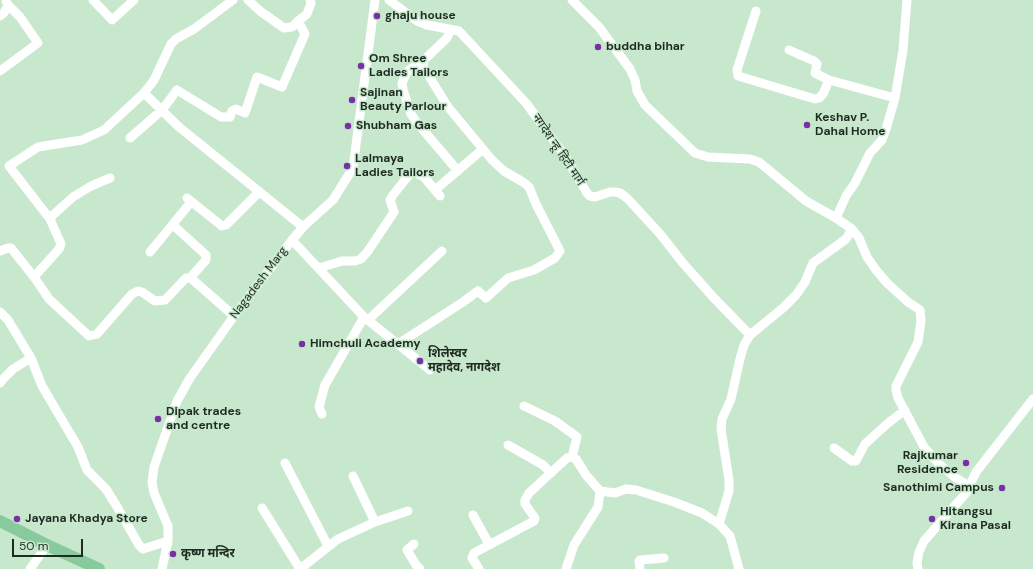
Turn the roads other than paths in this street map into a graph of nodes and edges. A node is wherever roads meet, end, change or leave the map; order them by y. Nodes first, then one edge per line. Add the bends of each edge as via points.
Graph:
1 (93, 0) edge
2 (134, 0) edge
3 (233, 0) edge
4 (248, 0) edge
5 (310, 0) edge
6 (375, 0) edge
7 (389, 0) edge
8 (572, 0) edge
9 (908, 0) edge
10 (7, 2) edge
11 (756, 11) dead end
12 (0, 16) edge
13 (298, 21) junction
14 (451, 29) junction
15 (789, 50) dead end
16 (423, 64) junction
17 (0, 71) edge
18 (829, 80) junction
19 (144, 93) junction
20 (896, 98) junction
21 (162, 110) junction
22 (130, 138) dead end
23 (483, 149) junction
24 (458, 171) junction
25 (110, 178) dead end
26 (259, 192) junction
27 (836, 218) junction
28 (50, 219) junction
29 (173, 225) junction
30 (303, 227) junction
31 (852, 229) junction
32 (292, 240) junction
33 (0, 251) edge
34 (442, 251) dead end
35 (150, 252) dead end
36 (319, 268) junction
37 (34, 277) junction
38 (190, 278) junction
39 (0, 312) edge
40 (234, 316) junction
41 (366, 318) junction
42 (750, 335) junction
43 (398, 344) junction
44 (31, 358) junction
45 (430, 370) dead end
46 (0, 383) edge
47 (1033, 399) edge
48 (524, 406) dead end
49 (905, 410) junction
50 (322, 414) dead end
51 (508, 445) dead end
52 (834, 448) dead end
53 (572, 457) junction
54 (285, 463) dead end
55 (551, 473) junction
56 (353, 476) dead end
57 (969, 486) junction
58 (600, 491) junction
59 (262, 508) dead end
60 (408, 511) dead end
61 (473, 515) dead end
62 (0, 521) edge
63 (375, 522) junction
64 (719, 524) junction
65 (168, 540) junction
66 (414, 544) dead end
67 (489, 544) junction
68 (47, 545) junction
69 (328, 546) junction
70 (664, 558) dead end
71 (30, 569) edge
72 (99, 569) edge
73 (162, 569) edge
74 (300, 569) edge
75 (420, 569) edge
76 (479, 569) edge
77 (566, 569) edge
78 (640, 569) edge
79 (739, 569) edge
80 (918, 569) edge

1 - 2 street via 112,20
3 - 19 street via 171,44 154,80
4 - 13 street via 284,28 292,27
5 - 13 street via 307,14
6 - 30 street, Nagadesh Marg via 353,168 333,200
7 - 14 street, नगदेश न्हू हिटी मार्ग via 416,20 427,25
8 - 27 street via 599,27 630,69 637,92 645,105 695,153 708,157 759,162 806,201
9 - 20 street
10 - 12 street
10 - 17 street via 38,44
11 - 18 street via 737,70 738,76 815,99 823,94
13 - 21 street via 305,34 282,87 257,77 245,113 236,109 230,117 221,117 177,90
14 - 16 street via 447,38
14 - 42 street, नगदेश न्हू हिटी मार्ग via 459,31 526,103 565,156 587,193 595,197 615,192 627,198 712,297
15 - 18 street via 814,61 817,64 815,73
16 - 23 street via 448,107
16 - 24 street via 407,72 402,83 403,90 418,124
18 - 20 street
19 - 21 street
19 - 28 street via 104,130 82,140 38,147 9,166
20 - 27 street via 882,140 870,152
21 - 22 street
21 - 26 street via 179,128
23 - 24 street
23 - 43 street via 498,166 529,187 559,247 559,253 534,270 508,278 486,298 478,291
24 - 36 street via 437,193 424,177 414,172 409,175 390,200 394,212 361,259 342,261
25 - 28 street via 74,197
26 - 29 street via 226,225 222,226 189,200
26 - 30 street
27 - 31 street
28 - 37 street via 61,244
29 - 35 street
29 - 38 street via 206,255 206,260
30 - 32 street, Nagadesh Marg
31 - 42 street via 846,239 813,263 796,295
31 - 49 street via 867,257 883,278 920,310 918,342 896,386 898,398
32 - 36 street
32 - 40 street, Nagadesh Marg
33 - 37 street via 11,248
34 - 41 street
36 - 41 street
37 - 38 street via 49,299 89,336 97,334 132,294 138,291 155,301 165,300 182,281
38 - 40 street
39 - 44 street via 8,320
40 - 65 street, Nagadesh Marg via 190,378 177,401 154,467 154,493 168,526
41 - 43 street
41 - 50 street via 325,385 319,406
42 - 64 street via 744,345 731,399 722,419 729,491
43 - 45 street
44 - 46 street via 13,369
44 - 65 street via 42,386 78,447 87,470 106,489 139,545 143,549
47 - 57 street via 976,472
48 - 53 street via 555,421 577,438
49 - 52 street via 865,444 856,461 852,461
49 - 57 street via 924,447 945,469
51 - 55 street via 543,465
53 - 55 street via 567,458
53 - 58 street
54 - 69 street
55 - 67 street via 525,500 535,518 534,521
56 - 63 street
57 - 80 street via 966,493 924,541 916,563
58 - 64 street via 615,493 636,490 702,513
58 - 77 street via 598,507 574,545
59 - 74 street
60 - 63 street
61 - 67 street
62 - 68 main road
63 - 69 street
64 - 79 street via 730,536
65 - 73 street, Nagadesh Marg
66 - 75 street via 407,550
67 - 76 street via 472,555
68 - 71 street
68 - 72 main road
69 - 74 street
70 - 78 street via 640,560

